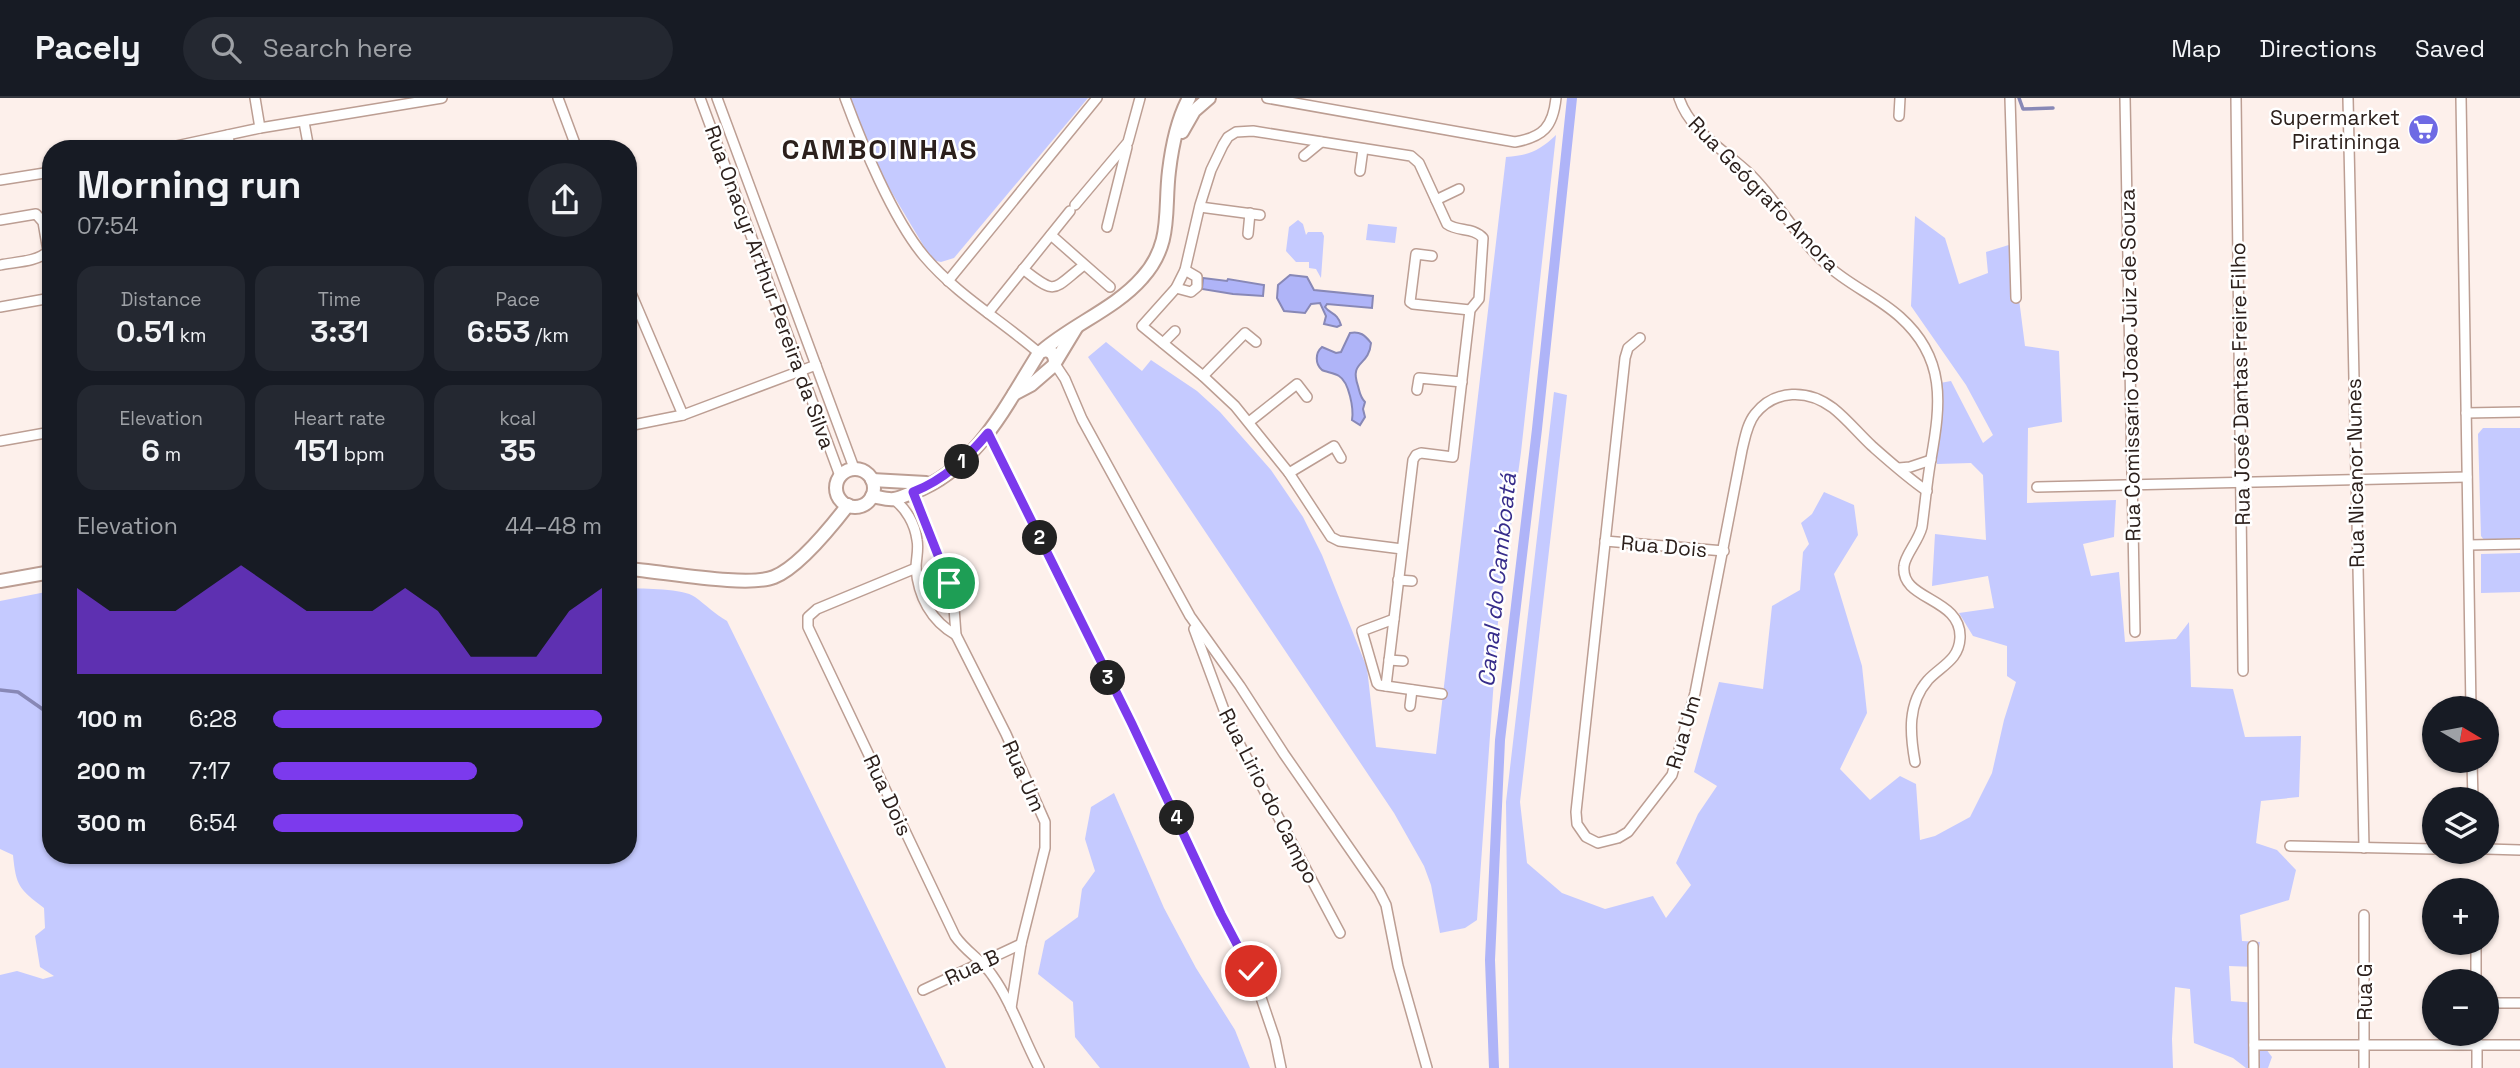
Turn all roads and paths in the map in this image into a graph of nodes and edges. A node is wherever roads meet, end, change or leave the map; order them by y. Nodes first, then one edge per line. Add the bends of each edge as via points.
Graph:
1 (255, 98) edge
2 (442, 98) edge
3 (558, 98) edge
4 (700, 98) edge
5 (717, 98) edge
6 (845, 98) edge
7 (1097, 98) edge
8 (1140, 98) edge
9 (1189, 98) edge
10 (1209, 98) edge
11 (1267, 98) edge
12 (1556, 98) edge
13 (1679, 98) edge
14 (1900, 98) edge
15 (2010, 98) edge
16 (2125, 98) edge
17 (2236, 98) edge
18 (2348, 98) edge
19 (2461, 98) edge
20 (1899, 116) dead end
21 (304, 122) junction
22 (260, 128) junction
23 (228, 135) junction
24 (204, 140) edge
25 (229, 140) edge
26 (307, 140) edge
27 (574, 140) edge
28 (1128, 142) junction
29 (1321, 142) junction
30 (1173, 148) junction
31 (1363, 149) junction
32 (1304, 156) dead end
33 (1360, 172) dead end
34 (42, 173) edge
35 (0, 180) edge
36 (1459, 189) dead end
37 (1436, 200) junction
38 (1200, 207) junction
39 (0, 220) edge
40 (42, 221) edge
41 (1107, 227) dead end
42 (1248, 234) dead end
43 (1051, 235) junction
44 (42, 256) edge
45 (1432, 256) dead end
46 (0, 265) edge
47 (1084, 265) junction
48 (1023, 269) junction
49 (1185, 270) junction
50 (948, 281) junction
51 (1110, 286) dead end
52 (1176, 288) junction
53 (2016, 298) dead end
54 (42, 300) edge
55 (0, 307) edge
56 (1470, 310) junction
57 (637, 312) edge
58 (988, 313) junction
59 (1076, 328) junction
60 (1175, 331) dead end
61 (1640, 338) dead end
62 (1256, 342) dead end
63 (1163, 343) junction
64 (1039, 354) junction
65 (816, 365) junction
66 (1053, 365) junction
67 (799, 370) junction
68 (1203, 376) junction
69 (1462, 383) junction
70 (1417, 390) dead end
71 (1013, 395) junction
72 (1307, 397) dead end
73 (2520, 412) edge
74 (2466, 413) junction
75 (683, 415) junction
76 (1249, 422) junction
77 (637, 424) edge
78 (988, 433) junction
79 (42, 434) edge
80 (0, 441) edge
81 (1341, 458) dead end
82 (1931, 460) junction
83 (854, 468) junction
84 (1899, 468) junction
85 (1289, 473) junction
86 (840, 475) junction
87 (2467, 477) junction
88 (872, 480) junction
89 (2356, 480) junction
90 (933, 482) junction
91 (2241, 482) junction
92 (2132, 485) junction
93 (2037, 487) dead end
94 (1927, 491) junction
95 (913, 492) junction
96 (872, 496) junction
97 (1408, 498) junction
98 (893, 499) junction
99 (1419, 499) dead end
100 (844, 503) junction
101 (1605, 541) junction
102 (2520, 544) edge
103 (2469, 545) junction
104 (1402, 549) junction
105 (1724, 551) junction
106 (916, 568) junction
107 (637, 570) edge
108 (42, 574) edge
109 (1398, 580) junction
110 (0, 581) edge
111 (1412, 582) dead end
112 (1190, 616) junction
113 (1394, 619) junction
114 (2134, 632) dead end
115 (956, 635) junction
116 (1389, 660) junction
117 (1403, 661) dead end
118 (2244, 671) dead end
119 (1387, 686) junction
120 (1412, 690) junction
121 (1442, 694) dead end
122 (2471, 696) edge
123 (1410, 706) dead end
124 (1916, 762) dead end
125 (2290, 846) dead end
126 (2364, 848) junction
127 (2422, 849) edge
128 (2499, 849) edge
129 (2520, 850) edge
130 (2364, 915) dead end
131 (1340, 933) dead end
132 (1021, 944) junction
133 (2253, 946) dead end
134 (982, 962) junction
135 (923, 990) dead end
136 (2499, 1003) edge
137 (2520, 1003) edge
138 (1011, 1008) junction
139 (2254, 1045) junction
140 (2364, 1045) junction
141 (2422, 1045) edge
142 (2499, 1045) edge
143 (2520, 1045) edge
144 (2477, 1046) edge
145 (1039, 1068) edge
146 (1281, 1068) edge
147 (1427, 1068) edge
148 (2254, 1068) edge
149 (2364, 1068) edge
150 (2477, 1068) edge

1 - 22 street
2 - 21 street
3 - 27 street
4 - 67 street, Rua Onacyr Arthur Pereira da Silva
5 - 65 street, Rua Onacyr Arthur Pereira da Silva
6 - 50 street via 906,230
7 - 50 street
8 - 28 street
9 - 30 street
10 - 30 street via 1194,111
11 - 12 street via 1514,142 1547,128
13 - 82 street, Rua Geógrafo Amora via 1693,123 1753,177 1828,266 1881,302 1917,334 1937,381 1938,423
14 - 20 street
15 - 53 street
16 - 92 street, Rua Comissario Joao Juiz de Souza
17 - 91 street, Rua José Dantas Freire Filho
18 - 89 street, Rua Nicanor Nunes
19 - 74 street
21 - 22 street
21 - 26 street
22 - 23 street
23 - 24 street
23 - 25 street
28 - 41 street
28 - 43 street
29 - 31 street
29 - 32 street
29 - 38 street via 1236,132 1223,145
30 - 59 street via 1167,221 1156,257 1142,278
31 - 33 street
31 - 37 street via 1411,156
34 - 35 street
36 - 37 street
37 - 56 street via 1450,227 1476,231 1483,238 1479,299
38 - 42 street via 1255,214
38 - 49 street
39 - 40 street via 36,214
43 - 47 street
43 - 48 street
44 - 46 street
45 - 56 street via 1416,254 1410,302
47 - 48 street via 1051,288
47 - 51 street
48 - 58 street
49 - 52 street
49 - 52 street via 1197,277 1197,287 1191,292
50 - 58 street
52 - 63 street via 1142,326
54 - 55 street
56 - 69 street
57 - 75 street
58 - 64 street
59 - 64 street
59 - 66 street
60 - 63 street
61 - 101 street, Rua Um via 1628,348 1625,358
62 - 68 street via 1245,333
63 - 68 street
64 - 66 street via 1051,351
64 - 71 street
65 - 67 street
65 - 83 street, Rua Onacyr Arthur Pereira da Silva
66 - 71 street via 1031,386
66 - 112 street, Rua Lirio do Campo via 1065,379 1082,419
67 - 75 street
67 - 86 street, Rua Onacyr Arthur Pereira da Silva
68 - 76 street
69 - 70 street via 1419,378
69 - 97 street via 1453,457 1416,455
71 - 78 street
72 - 76 street via 1297,384
73 - 74 street
74 - 87 street
75 - 77 street
76 - 85 street
78 - 90 street via 966,459
78 - 146 street via 1251,971
79 - 80 street
81 - 85 street via 1334,446
82 - 84 street
82 - 94 street, Rua Geógrafo Amora
83 - 86 street
83 - 88 street via 865,471
84 - 94 street
84 - 105 street, Rua Um via 1818,399 1776,396 1754,415 1747,430
85 - 104 street via 1331,537
86 - 100 street via 836,485
87 - 89 street
87 - 103 street
88 - 90 street
88 - 96 street
89 - 91 street
89 - 126 street, Rua Nicanor Nunes
90 - 95 street
91 - 92 street
91 - 118 street, Rua José Dantas Freire Filho
92 - 93 street
92 - 114 street, Rua Comissario Joao Juiz de Souza
94 - 124 street, Rua Geógrafo Amora via 1918,541 1904,566 1905,579 1954,616 1960,640 1956,654 1927,681 1910,717
95 - 98 street
95 - 115 street, Rua Um via 953,594
96 - 98 street
96 - 100 street via 859,506
97 - 99 street
97 - 104 street
98 - 106 street, Rua Um via 904,507 918,541
100 - 107 street via 831,513 820,537 787,570 772,578 695,577
101 - 105 street, Rua Dois
101 - 105 street, Rua Um via 1576,812 1577,824 1586,837 1598,843 1628,832 1672,775 1695,693
102 - 103 street
103 - 122 street
104 - 109 street
106 - 115 street, Rua Um via 930,614
106 - 134 street, Rua Dois via 817,609 808,617 808,627 955,936
108 - 110 street
109 - 111 street
109 - 113 street
112 - 131 street, Rua Lirio do Campo via 1227,718
112 - 147 street, Rua Lirio do Campo via 1379,891
113 - 116 street
113 - 119 street via 1362,631 1377,683
115 - 132 street, Rua Um via 1045,822 1045,848
116 - 117 street
116 - 119 street
119 - 120 street
120 - 121 street
120 - 123 street
125 - 126 street
126 - 127 street
128 - 129 street
130 - 140 street, Rua G
132 - 134 street, Rua B
132 - 138 street, Rua Um
133 - 139 street
134 - 135 street, Rua B
134 - 138 street, Rua Dois
136 - 137 street
138 - 145 street, Rua Dois
139 - 140 street
139 - 148 street
140 - 141 street
140 - 149 street, Rua G
142 - 143 street
144 - 150 street

